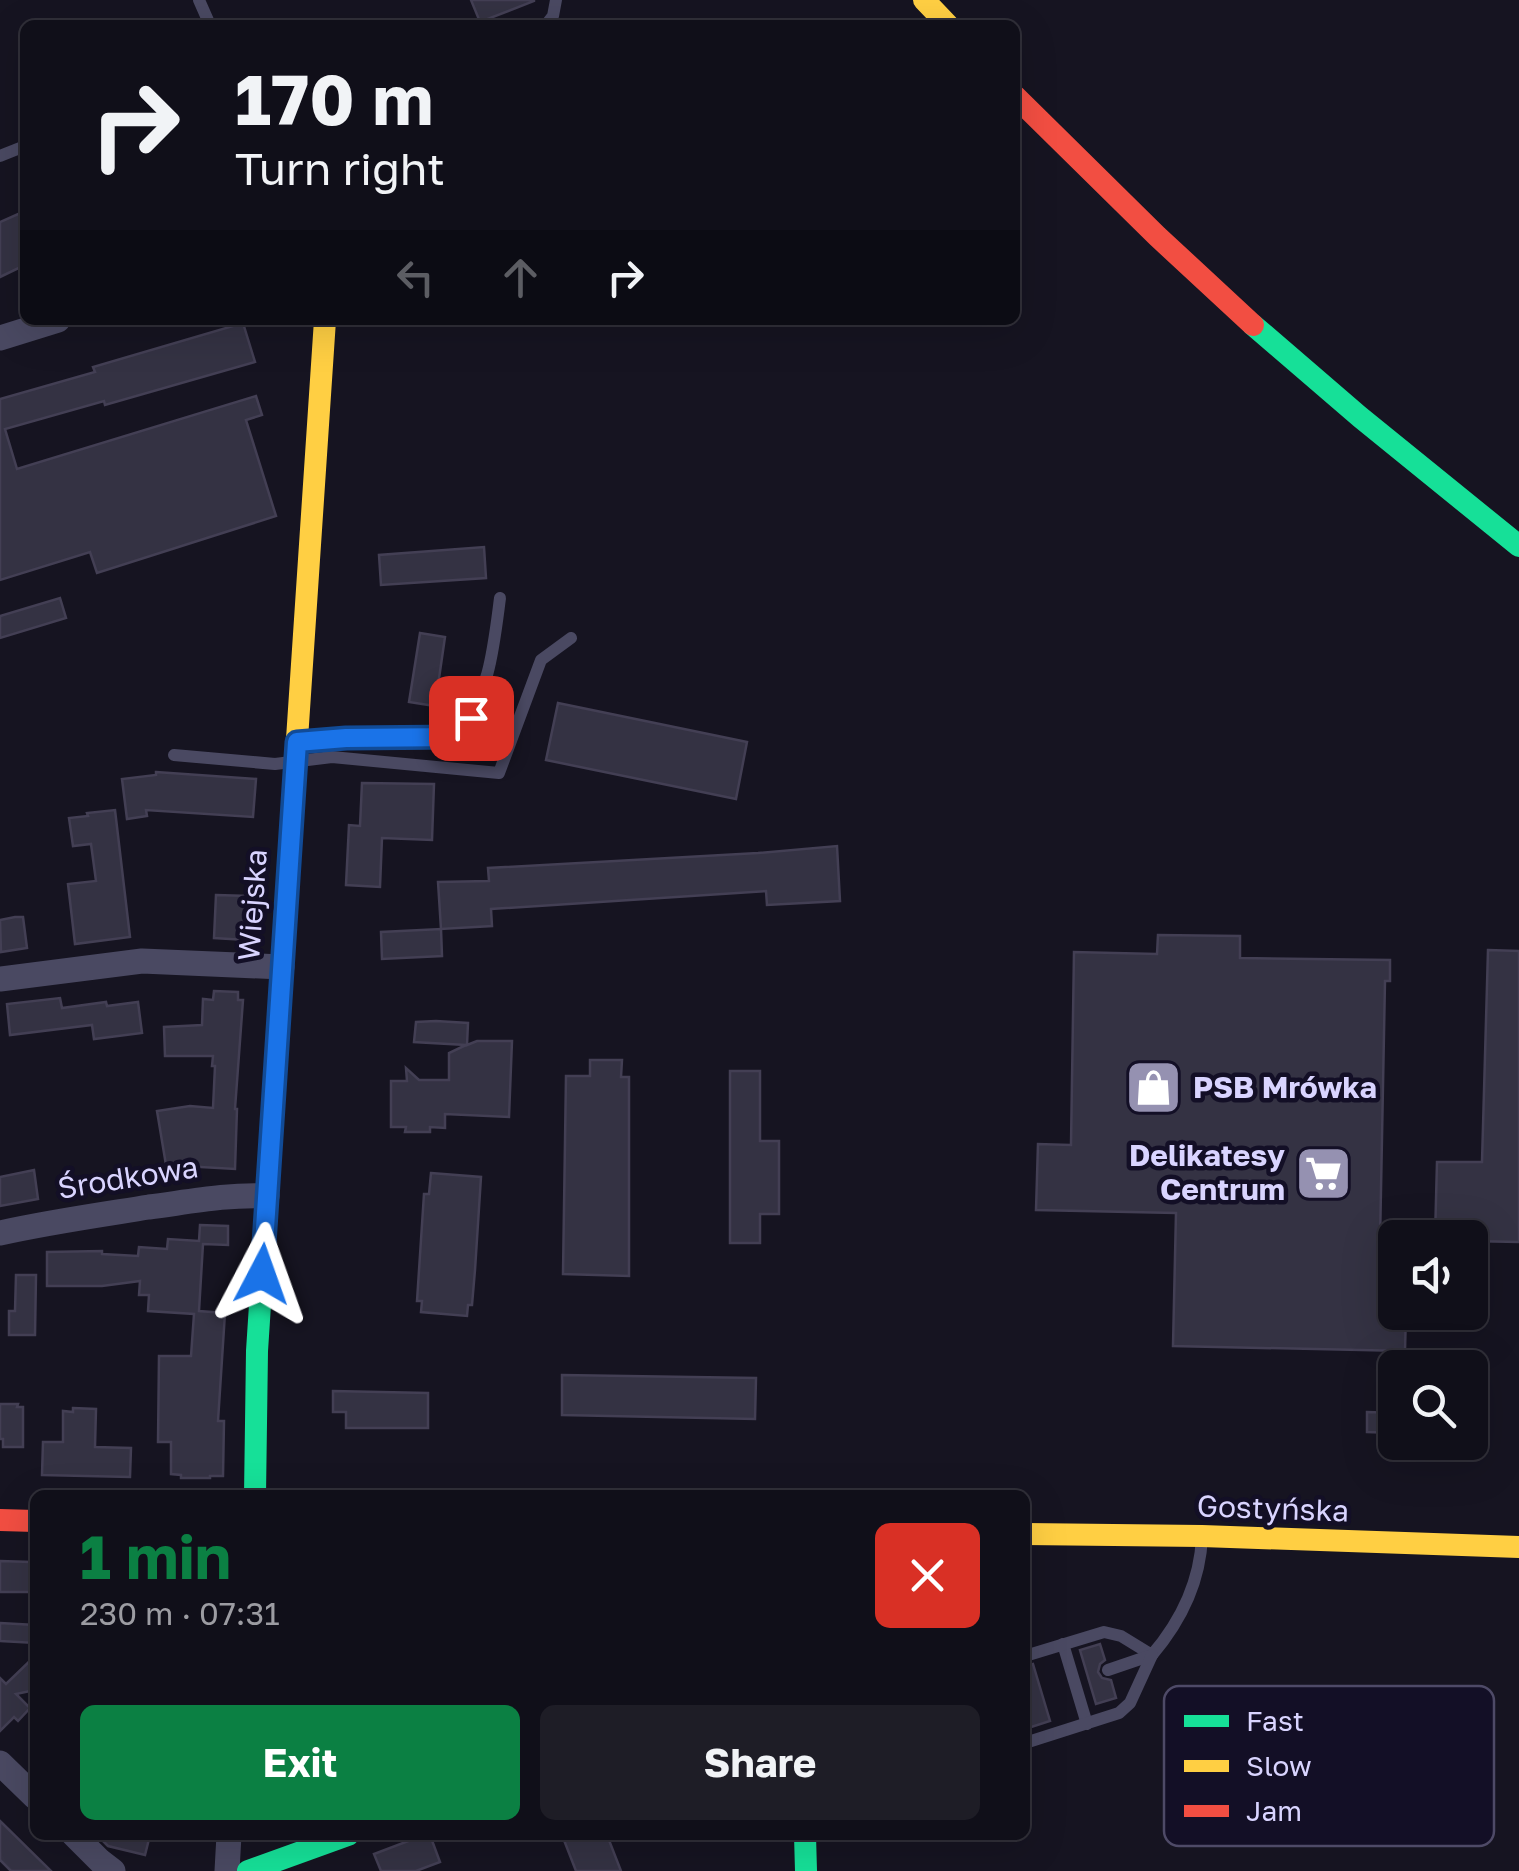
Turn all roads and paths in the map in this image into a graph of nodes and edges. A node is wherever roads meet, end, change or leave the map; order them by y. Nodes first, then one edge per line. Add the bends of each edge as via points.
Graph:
1 (924, 0) edge
2 (943, 20) edge
3 (1020, 101) edge
4 (42, 325) edge
5 (325, 325) edge
6 (0, 338) edge
7 (1519, 546) edge
8 (500, 598) dead end
9 (572, 638) dead end
10 (296, 751) junction
11 (174, 755) dead end
12 (282, 968) junction
13 (0, 978) edge
14 (267, 1196) junction
15 (0, 1232) edge
16 (254, 1490) edge
17 (0, 1520) edge
18 (30, 1521) edge
19 (1030, 1534) edge
20 (1202, 1536) junction
21 (1519, 1547) edge
22 (1063, 1644) junction
23 (1030, 1654) edge
24 (1152, 1655) junction
25 (1108, 1670) dead end
26 (1087, 1724) junction
27 (1030, 1741) edge
28 (0, 1763) edge
29 (30, 1792) edge
30 (78, 1840) edge
31 (228, 1840) edge
32 (334, 1840) edge
33 (805, 1840) edge
34 (101, 1868) edge
35 (227, 1871) edge
36 (248, 1871) edge
37 (806, 1871) edge

1 - 2 street
3 - 7 street via 1218,294
4 - 6 street
5 - 10 street, Wiejska
8 - 10 lane via 491,667 458,737 346,738
9 - 10 lane via 541,660 499,773
10 - 11 lane via 275,764
10 - 12 street, Wiejska
12 - 13 street via 142,961
12 - 14 street, Wiejska
14 - 15 street, Środkowa via 206,1199
14 - 16 street, Wiejska
17 - 18 street
19 - 20 street, Gostyńska
20 - 21 street, Gostyńska
20 - 24 lane via 1185,1606
22 - 23 lane
22 - 24 lane via 1112,1633
22 - 26 lane via 1081,1678
24 - 25 lane
24 - 26 lane via 1124,1709
26 - 27 lane
28 - 29 street
30 - 34 street
31 - 35 street
32 - 36 street
33 - 37 street

